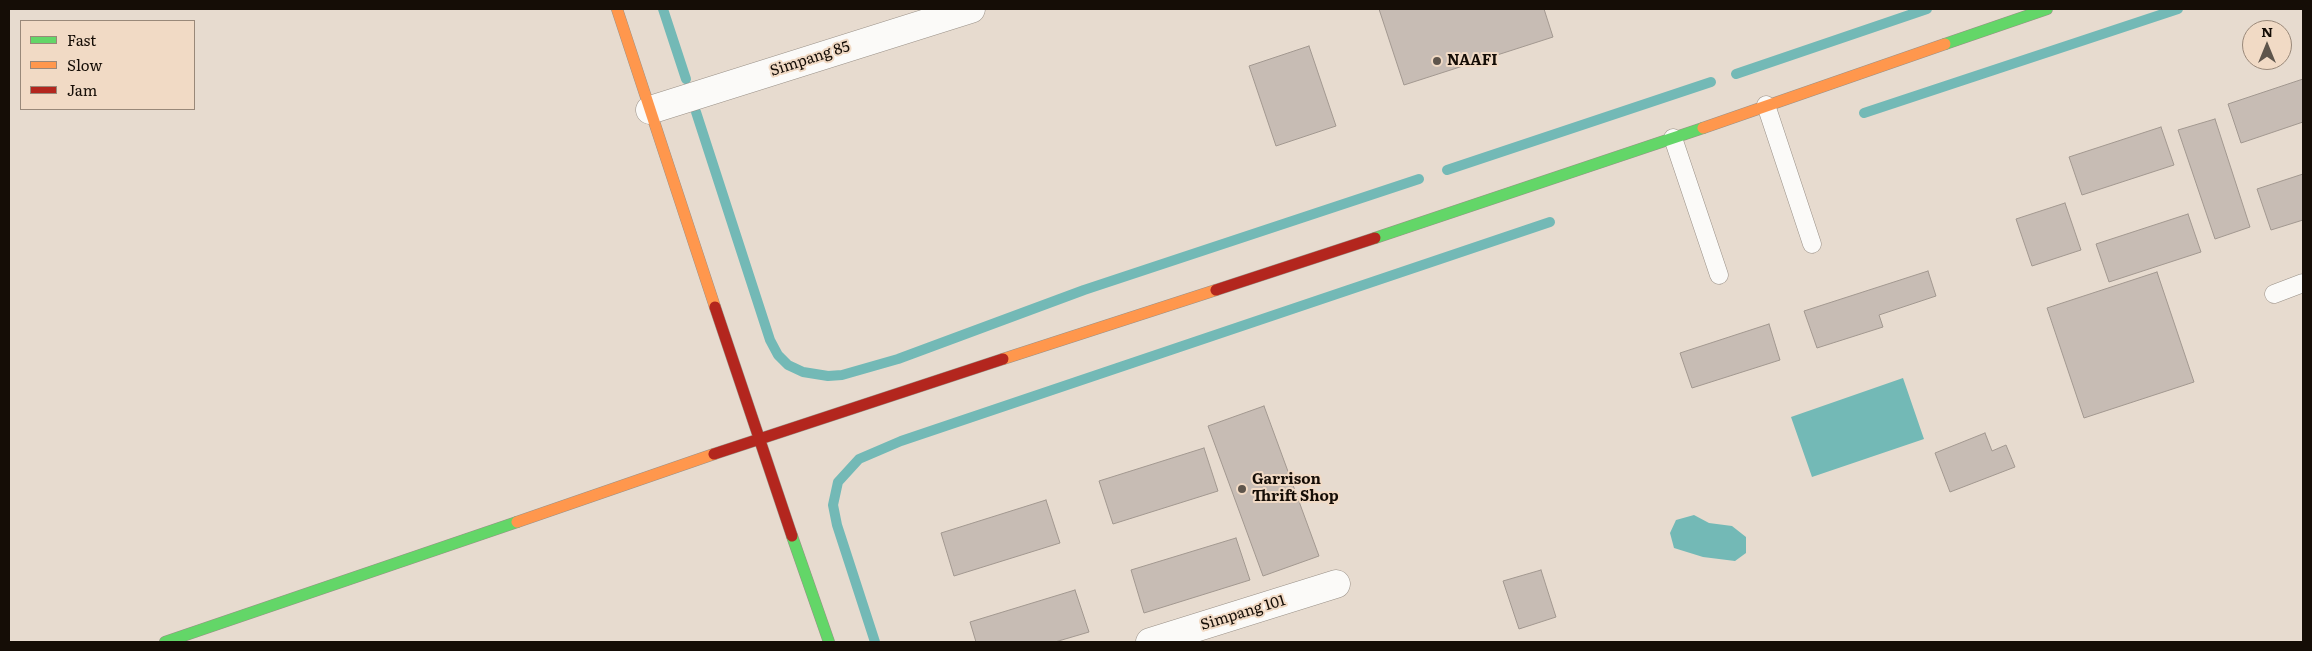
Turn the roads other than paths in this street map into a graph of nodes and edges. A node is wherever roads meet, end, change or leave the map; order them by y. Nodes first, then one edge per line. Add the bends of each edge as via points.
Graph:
1 (617, 9) edge
2 (970, 9) edge
3 (2047, 9) edge
4 (1766, 105) junction
5 (650, 110) junction
6 (1673, 138) junction
7 (1812, 244) dead end
8 (1719, 275) dead end
9 (2303, 283) edge
10 (2274, 294) dead end
11 (759, 439) junction
12 (1336, 584) dead end
13 (165, 642) edge
14 (829, 642) edge
15 (1150, 642) edge

1 - 5 street
2 - 5 street, Simpang 85
3 - 4 street
4 - 6 street
4 - 7 lane
5 - 11 street
6 - 8 lane
6 - 11 street via 1537,186
9 - 10 lane
11 - 13 street
11 - 14 street
12 - 15 street, Simpang 101

